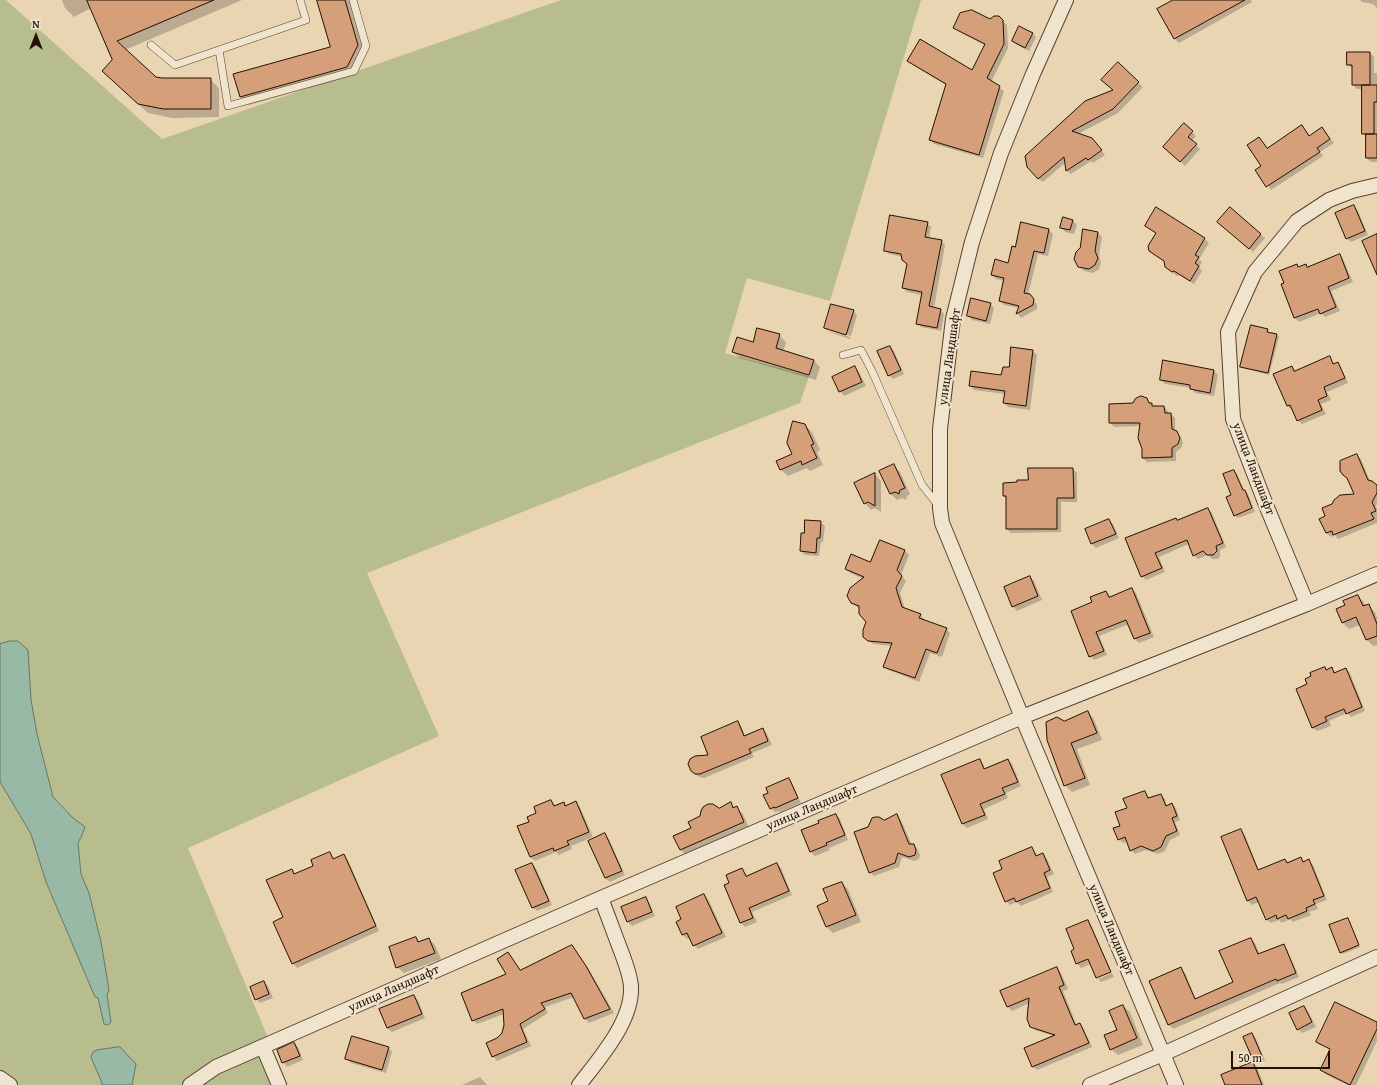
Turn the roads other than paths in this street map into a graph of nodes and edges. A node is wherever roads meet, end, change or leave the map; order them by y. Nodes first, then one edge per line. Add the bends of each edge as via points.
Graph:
1 (300, 0) edge
2 (353, 0) edge
3 (1066, 0) edge
4 (151, 45) dead end
5 (219, 50) junction
6 (1377, 185) edge
7 (844, 354) dead end
8 (940, 508) junction
9 (1377, 574) edge
10 (1307, 604) junction
11 (1022, 717) junction
12 (601, 898) junction
13 (1377, 957) edge
14 (263, 1047) junction
15 (1163, 1054) junction
16 (0, 1078) edge
17 (10, 1085) edge
18 (190, 1085) edge
19 (279, 1085) edge
20 (578, 1085) edge
21 (1090, 1085) edge
22 (1176, 1085) edge

1 - 5 lane via 306,20
2 - 5 lane via 366,46 354,70 228,106
3 - 8 street, улица Ландшафт via 1000,153 968,257 953,319 940,429
4 - 5 lane via 175,65
6 - 10 street, улица Ландшафт via 1328,200 1297,221 1255,272 1228,332 1233,419
7 - 8 lane via 861,350 922,485
8 - 11 street, улица Ландшафт via 942,522
9 - 10 street, улица Ландшафт
10 - 11 street, улица Ландшафт
11 - 12 street, улица Ландшафт
11 - 15 street, улица Ландшафт
12 - 14 street, улица Ландшафт
12 - 20 street via 629,972 630,999 624,1019 606,1050
13 - 15 street
14 - 18 street, улица Ландшафт via 216,1067
14 - 19 street
15 - 21 street
15 - 22 street, улица Ландшафт
16 - 17 street

